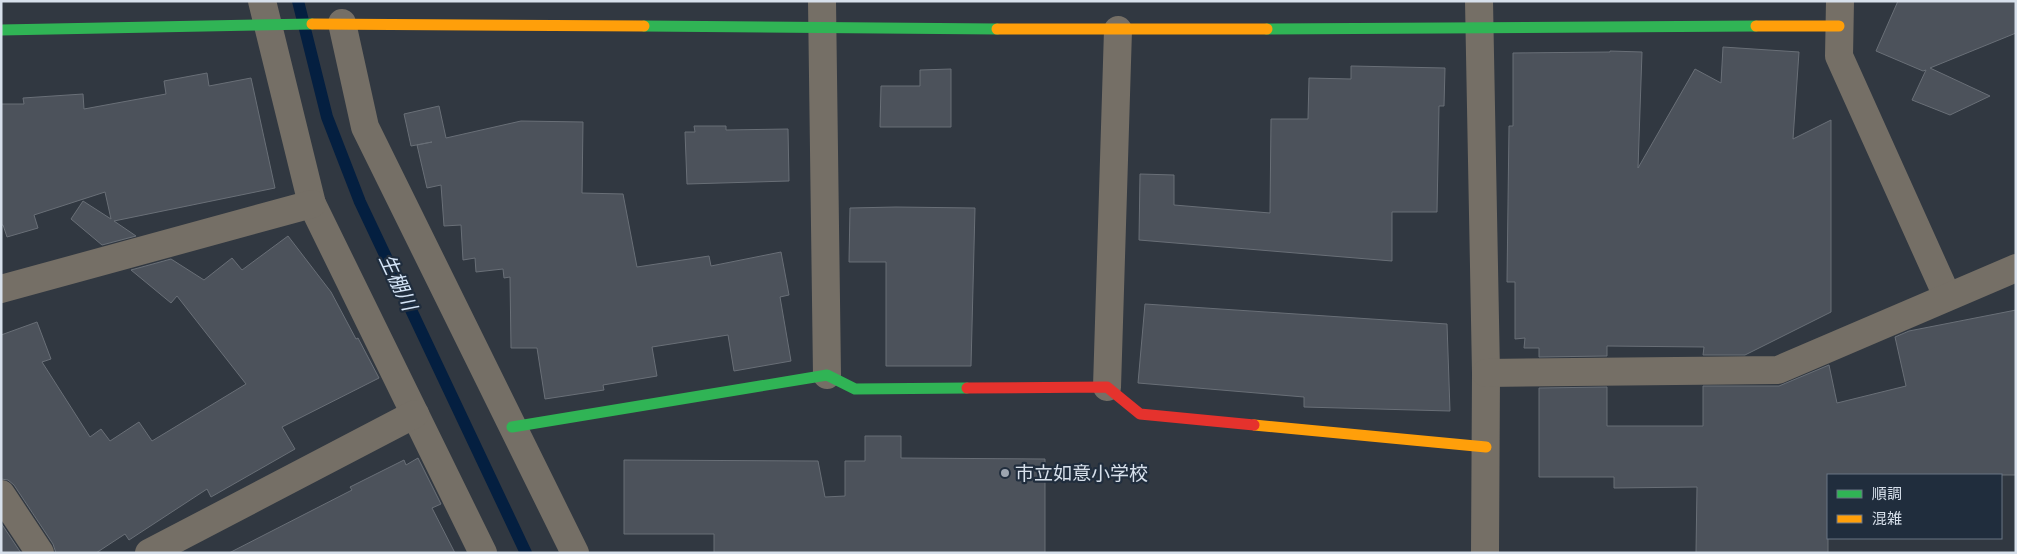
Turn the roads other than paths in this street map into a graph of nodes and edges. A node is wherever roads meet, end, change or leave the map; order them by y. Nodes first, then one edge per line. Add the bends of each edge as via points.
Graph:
1 (1479, 1) edge
2 (822, 14) edge
3 (1840, 14) edge
4 (271, 17) edge
5 (332, 23) junction
6 (1479, 28) junction
7 (1, 30) edge
8 (1118, 30) junction
9 (312, 204) junction
10 (2016, 268) edge
11 (1, 289) edge
12 (1947, 296) junction
13 (1486, 373) junction
14 (827, 375) junction
15 (1107, 387) junction
16 (415, 414) junction
17 (512, 427) junction
18 (1486, 447) junction
19 (1, 494) edge
20 (40, 553) edge
21 (149, 553) edge
22 (483, 553) edge
23 (575, 553) edge
24 (1485, 553) edge

1 - 6 street
2 - 5 street
2 - 8 street
2 - 14 street
3 - 6 street
3 - 12 street via 1839,56
4 - 5 street
4 - 7 street
4 - 9 street
5 - 17 street via 365,127
6 - 8 street
6 - 13 street
8 - 15 street
9 - 11 street
9 - 16 street
10 - 12 street
12 - 13 street via 1778,370
13 - 18 street
14 - 15 street via 855,389
14 - 17 street
15 - 18 street via 1140,414
16 - 21 street
16 - 22 street
17 - 23 street
18 - 24 street
19 - 20 street

